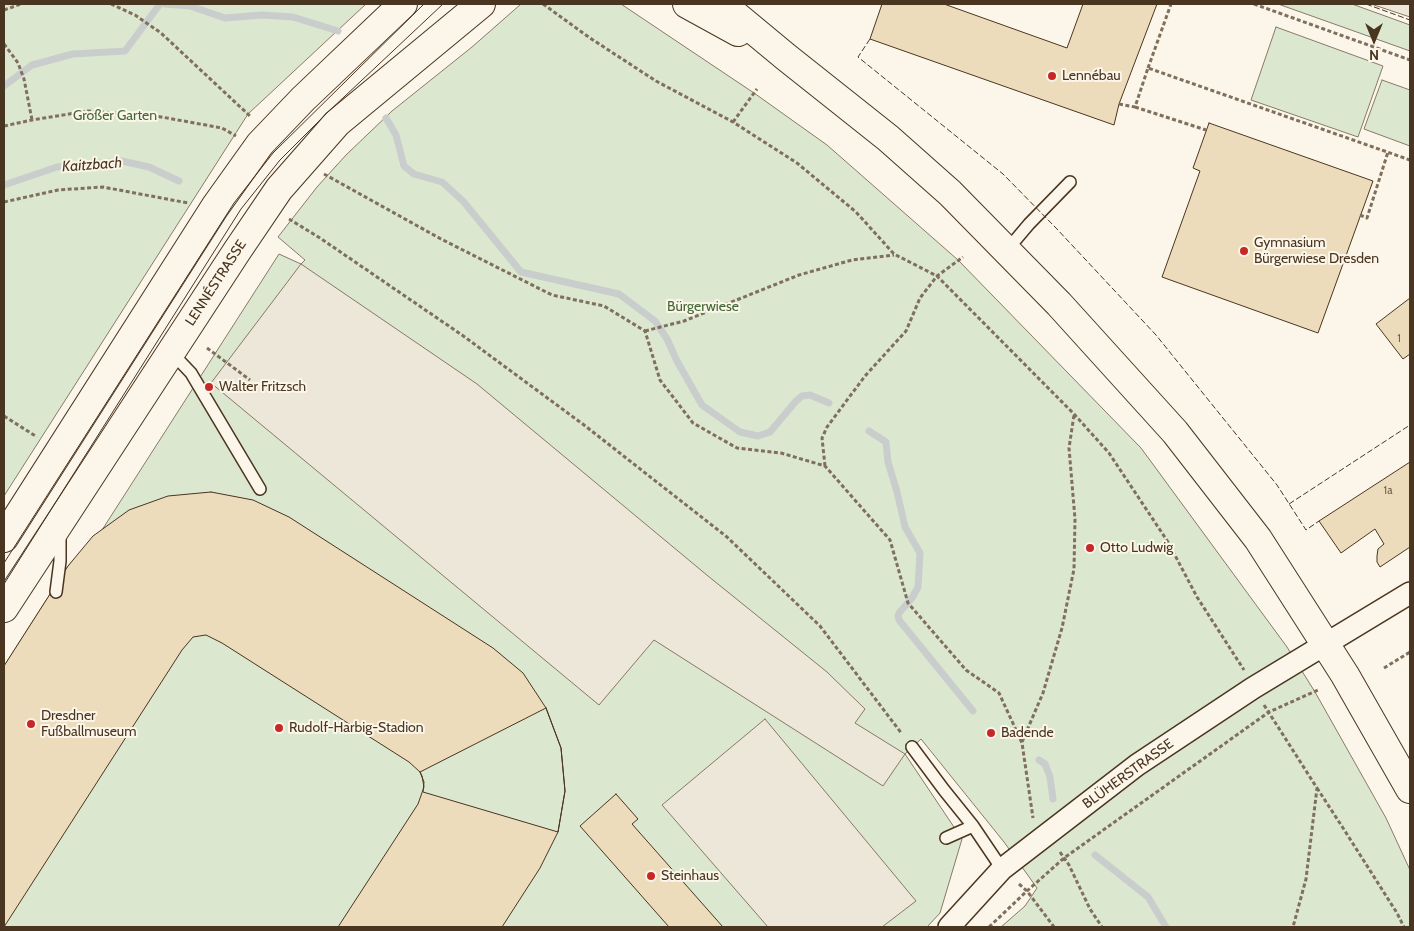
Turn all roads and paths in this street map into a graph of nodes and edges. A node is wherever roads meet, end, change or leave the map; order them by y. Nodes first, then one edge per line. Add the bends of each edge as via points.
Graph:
1 (21, 4) edge
2 (110, 4) edge
3 (403, 4) edge
4 (480, 4) edge
5 (544, 4) edge
6 (687, 4) edge
7 (722, 4) edge
8 (1171, 4) edge
9 (1254, 4) edge
10 (4, 10) edge
11 (4, 44) edge
12 (786, 57) junction
13 (1410, 60) edge
14 (1148, 68) junction
15 (757, 89) dead end
16 (1119, 104) dead end
17 (1135, 107) junction
18 (32, 120) junction
19 (255, 121) dead end
20 (733, 122) junction
21 (4, 126) edge
22 (1206, 130) dead end
23 (240, 139) dead end
24 (1388, 152) junction
25 (1410, 160) edge
26 (323, 174) dead end
27 (1070, 182) dead end
28 (4, 202) edge
29 (192, 204) dead end
30 (1360, 215) dead end
31 (288, 218) dead end
32 (1007, 250) junction
33 (894, 254) junction
34 (963, 257) dead end
35 (937, 276) junction
36 (645, 332) junction
37 (207, 348) dead end
38 (171, 352) junction
39 (250, 380) dead end
40 (1074, 414) junction
41 (4, 416) edge
42 (59, 451) junction
43 (825, 466) junction
44 (260, 489) dead end
45 (61, 519) junction
46 (4, 538) edge
47 (56, 592) dead end
48 (1410, 593) edge
49 (4, 608) edge
50 (1325, 644) junction
51 (1410, 652) edge
52 (1384, 668) dead end
53 (1253, 688) junction
54 (1318, 690) dead end
55 (1269, 712) junction
56 (1022, 743) junction
57 (912, 746) joint
58 (1317, 788) junction
59 (1410, 789) edge
60 (972, 826) junction
61 (1046, 835) junction
62 (946, 838) dead end
63 (1064, 858) junction
64 (1002, 869) junction
65 (1027, 891) junction
66 (949, 927) edge
67 (990, 927) edge
68 (1054, 927) edge
69 (1102, 927) edge
70 (1293, 927) edge
71 (1404, 927) edge

1 - 10 path
2 - 19 path via 135,15 161,33
3 - 42 main road via 260,144 215,207
4 - 38 main road, LENNÉSTRASSE via 337,123 279,188
5 - 20 path via 656,81
6 - 12 main road
7 - 12 main road
8 - 14 path
9 - 13 path
11 - 18 path via 18,63 24,79
12 - 32 main road via 888,138
14 - 17 path
14 - 24 path
15 - 20 path
16 - 17 path
17 - 22 path
18 - 21 path
18 - 23 path via 88,111 156,116 222,128
20 - 33 path via 797,163 856,212
24 - 25 path
24 - 30 path via 1367,218
26 - 36 path via 552,295 604,306
27 - 32 lane
28 - 29 path via 58,190 103,186
31 - 57 path via 462,335 584,425 726,537 820,626
32 - 50 main road via 1175,432 1258,539
33 - 35 path
33 - 36 path via 852,260 799,275 684,321
34 - 35 path
35 - 40 path
35 - 43 path via 920,298 906,332 865,376 827,427 822,438
36 - 43 path via 660,380 693,423 736,448 781,453
37 - 39 path
38 - 44 lane via 192,373
38 - 45 main road, LENNÉSTRASSE
40 - 53 path via 1109,453 1168,542 1197,597
40 - 56 path via 1069,448 1075,519 1074,569 1060,637
41 - 42 path
42 - 46 main road
43 - 56 path via 890,540 908,603 966,670 999,693
45 - 47 lane via 64,564
45 - 49 main road, LENNÉSTRASSE
48 - 50 street, BLÜHERSTRASSE
50 - 53 street, BLÜHERSTRASSE
50 - 59 main road
51 - 52 path
53 - 55 path
53 - 61 street, BLÜHERSTRASSE via 1137,765
54 - 55 path
55 - 58 path
55 - 63 path
56 - 61 path via 1033,819
57 - 60 lane
58 - 70 path via 1306,879
58 - 71 path
60 - 62 lane
60 - 64 lane
61 - 63 path
61 - 64 street, BLÜHERSTRASSE
63 - 65 path
63 - 69 path
64 - 65 path
64 - 66 street, BLÜHERSTRASSE
65 - 67 path
65 - 68 path

